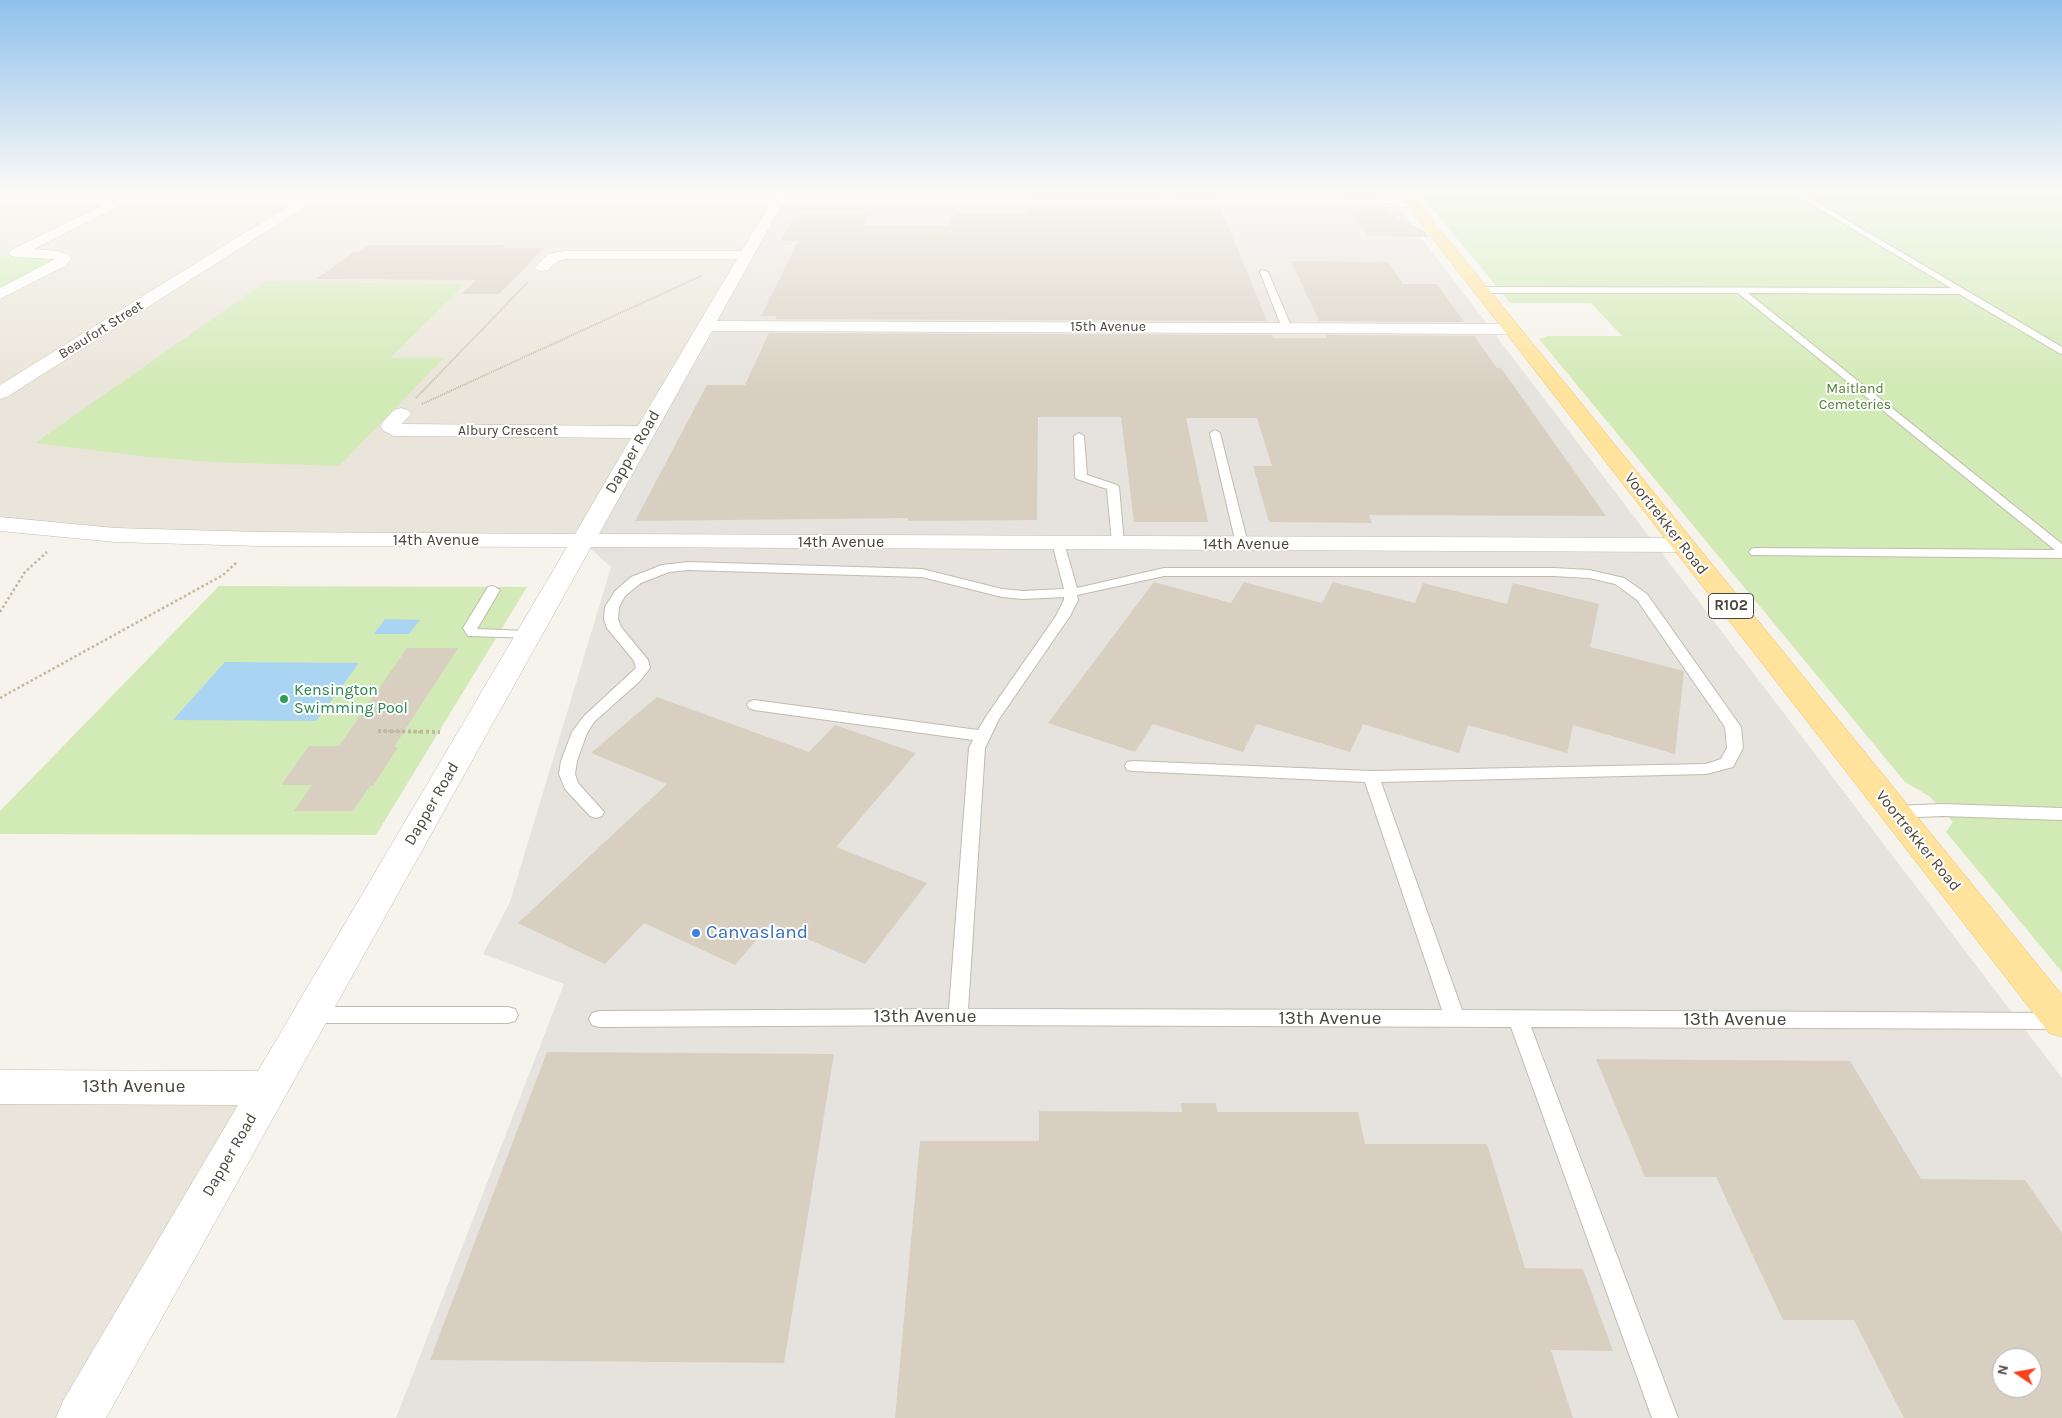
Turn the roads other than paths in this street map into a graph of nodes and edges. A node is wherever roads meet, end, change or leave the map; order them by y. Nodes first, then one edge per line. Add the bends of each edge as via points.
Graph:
1 (61, 256) edge
2 (218, 256) edge
3 (558, 256) edge
4 (746, 256) edge
5 (1453, 256) edge
6 (1902, 256) edge
7 (542, 267) road end
8 (1264, 272) dead end
9 (1480, 290) junction
10 (1739, 290) junction
11 (1960, 291) junction
12 (0, 294) edge
13 (705, 326) junction
14 (1287, 328) junction
15 (1511, 329) junction
16 (2062, 351) edge
17 (0, 393) edge
18 (401, 414) road end
19 (644, 432) junction
20 (1215, 432) dead end
21 (1079, 436) dead end
22 (0, 524) edge
23 (582, 541) junction
24 (1058, 543) junction
25 (1118, 543) junction
26 (1242, 544) junction
27 (1684, 545) junction
28 (1754, 552) dead end
29 (2062, 552) edge
30 (493, 590) dead end
31 (1070, 593) junction
32 (528, 635) junction
33 (754, 705) dead end
34 (982, 736) junction
35 (1133, 766) dead end
36 (1371, 778) junction
37 (596, 812) dead end
38 (1895, 812) junction
39 (2062, 814) edge
40 (310, 1015) junction
41 (508, 1015) dead end
42 (958, 1017) junction
43 (599, 1019) dead end
44 (1455, 1019) junction
45 (1518, 1019) junction
46 (2062, 1021) edge
47 (0, 1087) edge
48 (269, 1088) junction
49 (80, 1418) edge
50 (1664, 1418) edge

1 - 12 street via 64,258 60,263
2 - 17 street, Beaufort Street
3 - 7 street
4 - 13 street, Dapper Road
5 - 9 main road, Voortrekker Road / R102
6 - 11 lane
8 - 14 lane
9 - 10 lane
9 - 15 main road, Voortrekker Road / R102
10 - 11 lane
10 - 29 lane
11 - 16 lane
13 - 14 street, 15th Avenue
13 - 19 street, Dapper Road
14 - 15 street, 15th Avenue
15 - 27 main road, Voortrekker Road / R102
18 - 19 street, Albury Crescent via 392,423 394,430
19 - 23 street, Dapper Road
20 - 26 lane
21 - 25 lane via 1081,477 1113,487
22 - 23 street, 14th Avenue via 177,538
23 - 24 street, 14th Avenue
23 - 32 street, Dapper Road
24 - 25 street, 14th Avenue
24 - 31 lane
25 - 26 street, 14th Avenue
26 - 27 street, 14th Avenue
27 - 38 main road, Voortrekker Road / R102
28 - 29 lane
30 - 32 lane via 470,628 473,633
31 - 34 lane via 1071,600 1063,616
31 - 36 lane via 1164,572 1589,574 1619,581 1642,597 1733,727 1735,748 1727,763 1706,769
31 - 37 lane via 1023,595 941,576 894,571 688,566 667,568 636,580 620,594 612,607 611,618 614,628 642,660 643,668 589,719 580,732 569,761 567,774 571,785
32 - 40 street, Dapper Road
33 - 34 lane
34 - 42 lane via 977,748
35 - 36 lane
36 - 44 lane
38 - 39 lane via 1942,810
38 - 46 main road, Voortrekker Road / R102
40 - 41 lane
40 - 48 street, Dapper Road
42 - 43 lane, 13th Avenue
42 - 44 lane, 13th Avenue
44 - 45 lane, 13th Avenue
45 - 46 lane, 13th Avenue
45 - 50 lane
47 - 48 street, 13th Avenue
48 - 49 street, Dapper Road

